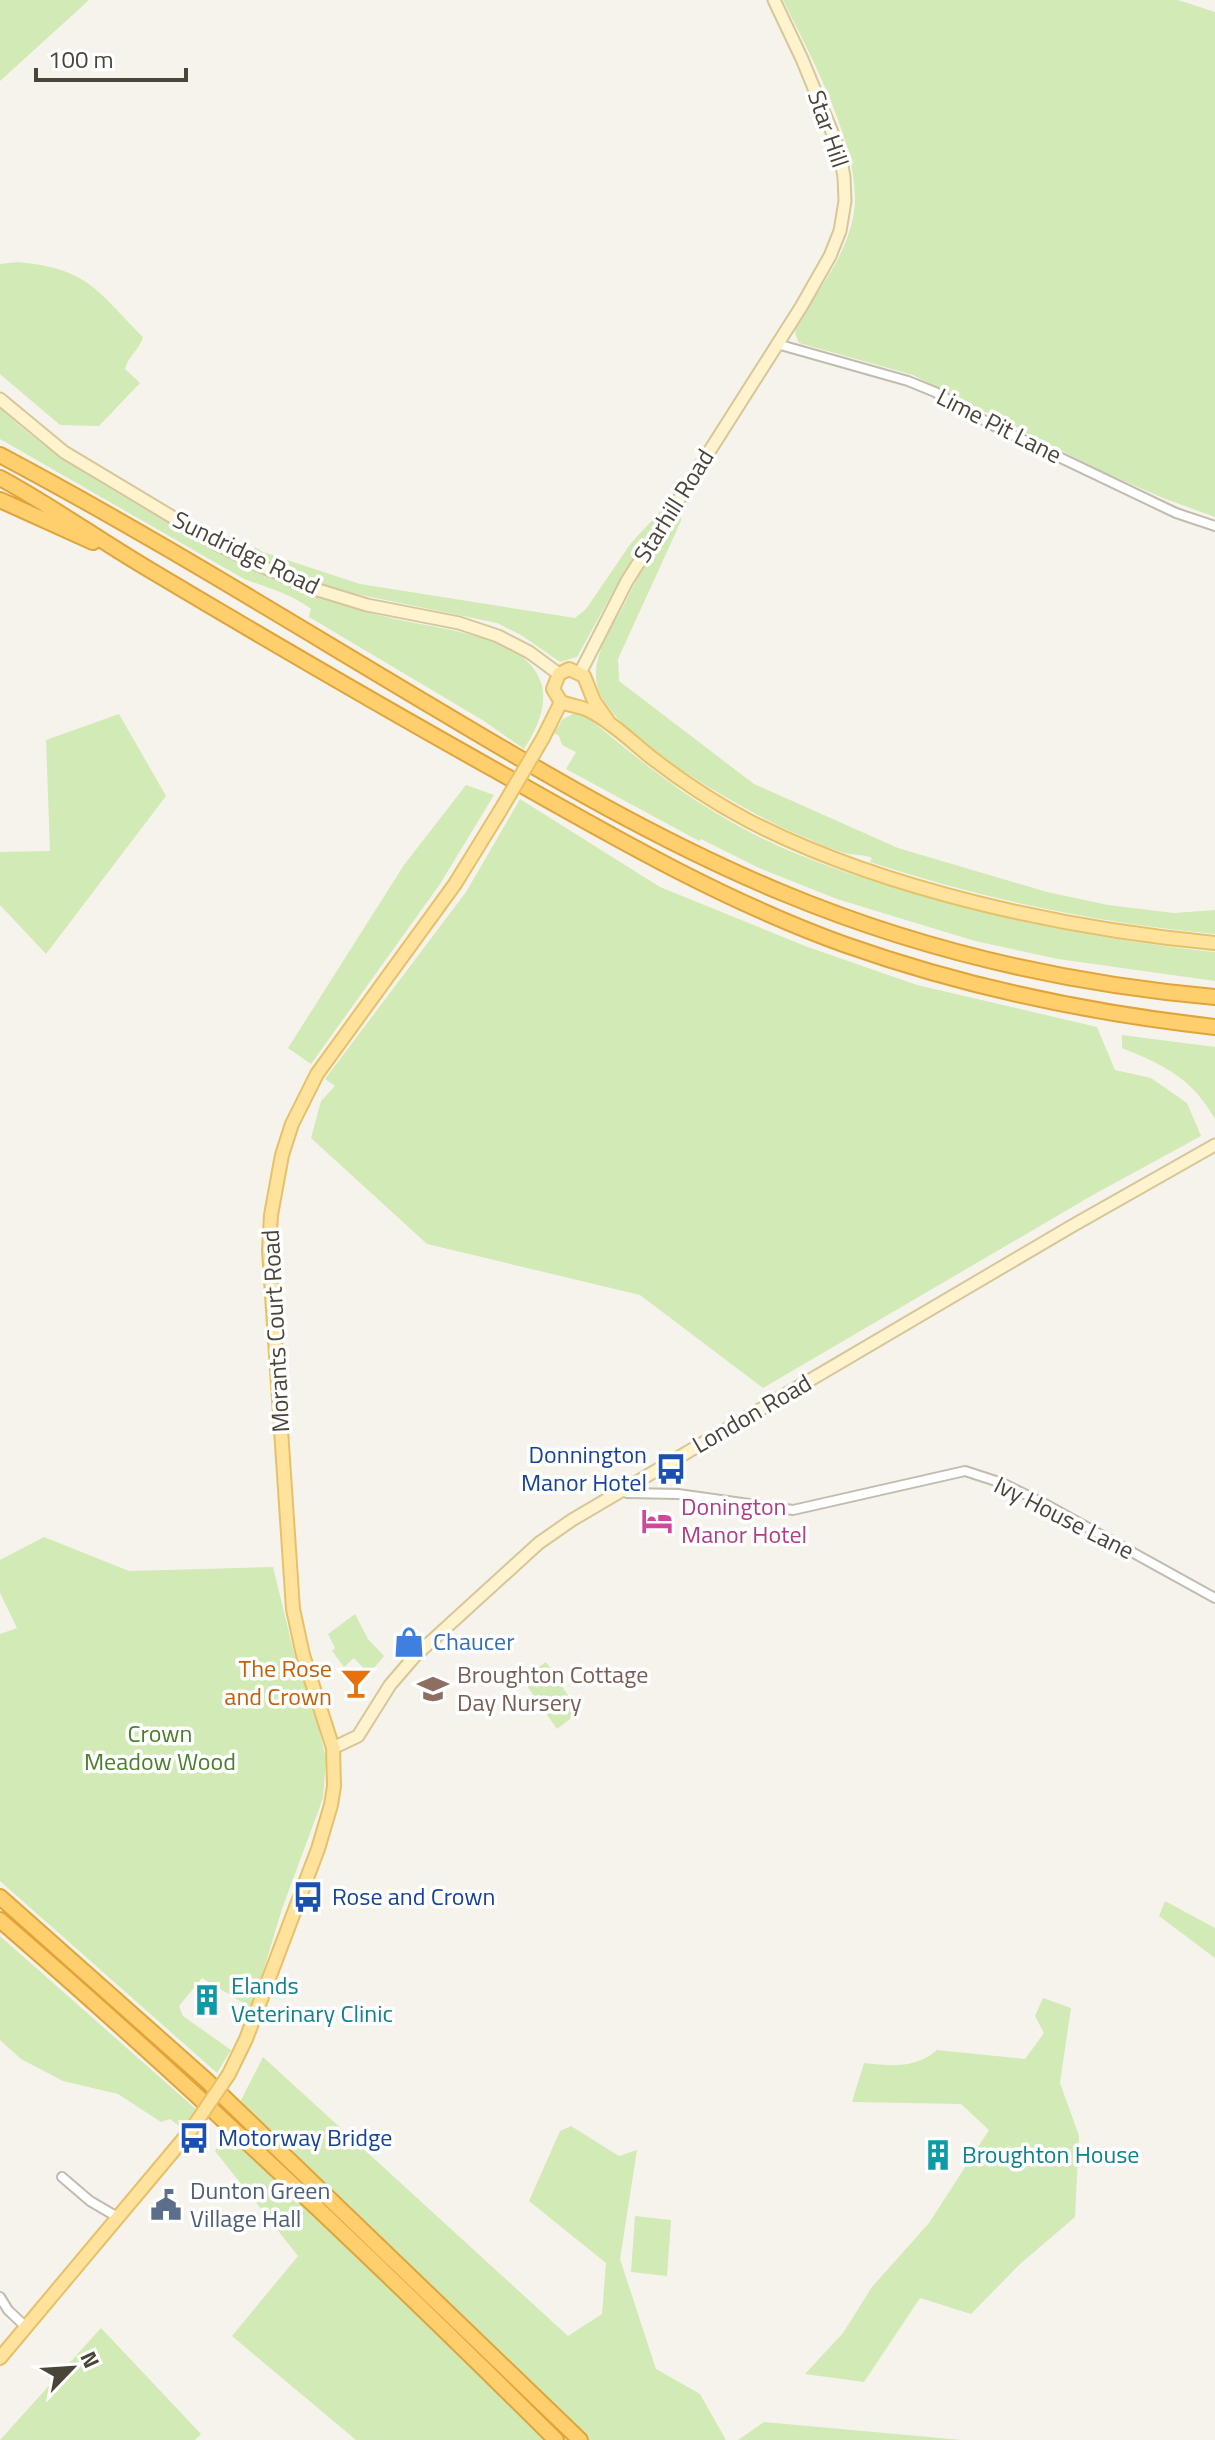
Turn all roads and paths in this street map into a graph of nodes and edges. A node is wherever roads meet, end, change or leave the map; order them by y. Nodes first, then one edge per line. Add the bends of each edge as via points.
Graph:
1 (774, 0) edge
2 (777, 344) junction
3 (0, 399) edge
4 (0, 455) edge
5 (0, 478) edge
6 (0, 500) edge
7 (1215, 526) edge
8 (127, 557) junction
9 (580, 673) junction
10 (559, 674) junction
11 (588, 685) junction
12 (567, 704) junction
13 (608, 721) junction
14 (1215, 943) edge
15 (1215, 997) edge
16 (1215, 1027) edge
17 (1215, 1145) edge
18 (623, 1490) junction
19 (1215, 1598) edge
20 (333, 1748) junction
21 (0, 1897) edge
22 (0, 1920) edge
23 (62, 2177) dead end
24 (119, 2218) junction
25 (0, 2297) edge
26 (26, 2327) junction
27 (0, 2358) edge
28 (556, 2440) edge
29 (580, 2440) edge

1 - 2 street, Star Hill via 830,123 845,201 830,256
2 - 7 street, Lime Pit Lane via 935,392 1134,493
2 - 9 street, Starhill Road via 627,581
3 - 10 street, Sundridge Road via 64,452 261,566 367,605 498,636
4 - 15 highway via 558,781 737,873 837,914 982,958 1098,982
5 - 8 highway
6 - 8 highway
8 - 16 highway via 595,829 763,912 875,955 992,989 1109,1013
9 - 10 main road via 569,669
9 - 11 main road
10 - 12 main road via 553,689
11 - 12 main road via 586,695
11 - 13 main road
12 - 13 main road
12 - 20 main road, Morants Court Road, bridge via 455,884 317,1074 292,1124 275,1183 269,1250 293,1609
13 - 14 main road via 667,769 735,813 864,869 1061,921
17 - 18 street, London Road
18 - 19 street, Ivy House Lane via 793,1510 965,1471 1045,1504
18 - 20 street, London Road via 539,1543 415,1656 358,1736
20 - 24 main road, bridge via 334,1786 326,1826 246,2039 191,2130
21 - 29 highway via 206,2080
22 - 28 highway via 293,2183
23 - 24 street
24 - 26 main road
25 - 26 street
26 - 27 main road

